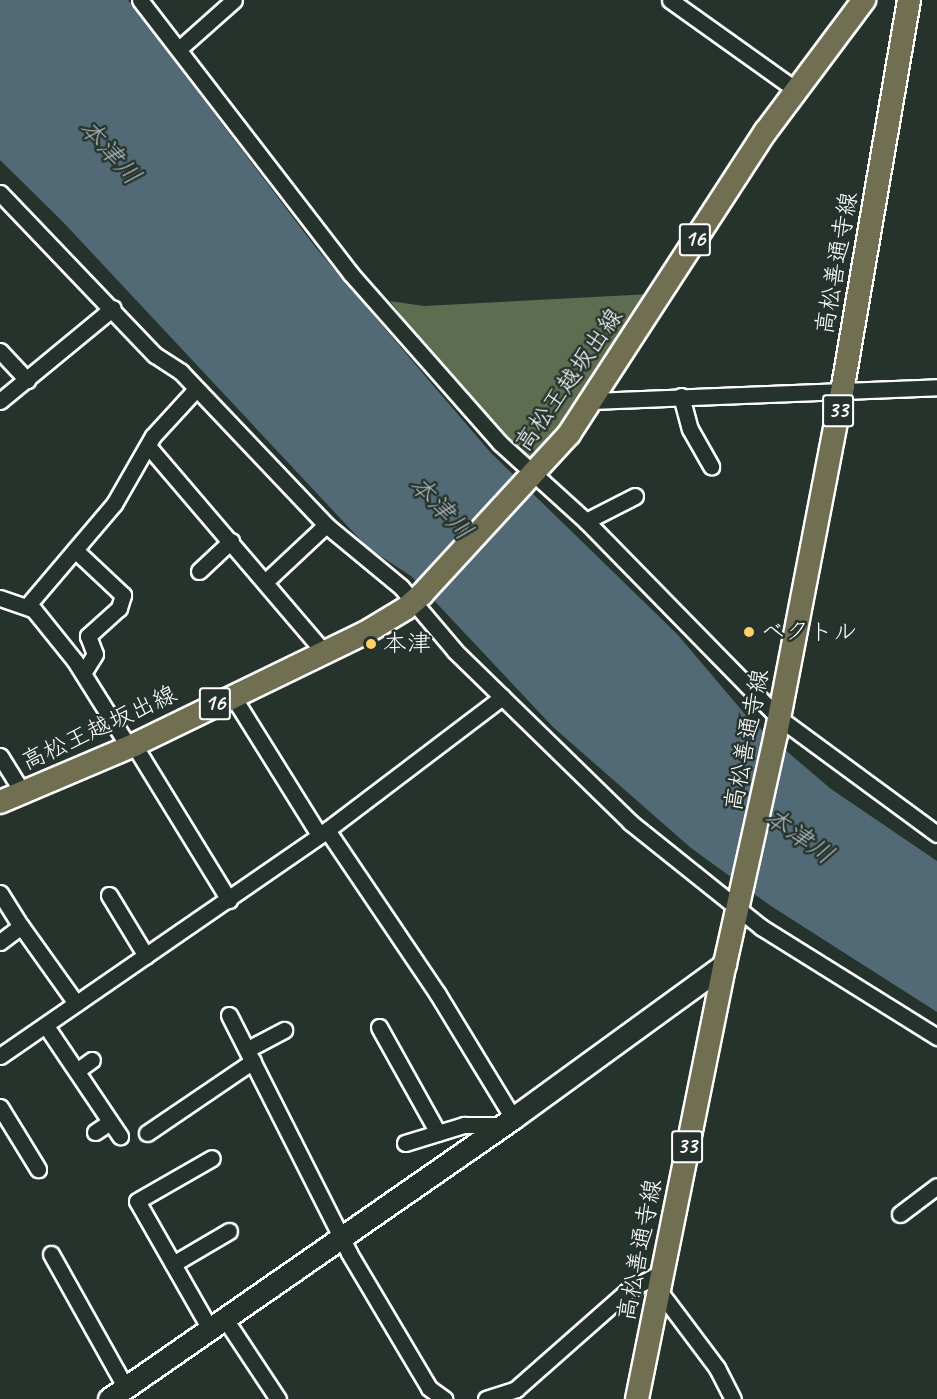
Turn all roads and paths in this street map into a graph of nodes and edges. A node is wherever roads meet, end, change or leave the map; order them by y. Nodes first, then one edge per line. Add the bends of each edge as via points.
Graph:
1 (234, 0) edge
2 (670, 0) edge
3 (864, 0) edge
4 (911, 0) edge
5 (142, 1) edge
6 (180, 48) junction
7 (796, 90) junction
8 (0, 193) edge
9 (113, 308) junction
10 (0, 351) edge
11 (27, 380) junction
12 (937, 387) edge
13 (196, 389) junction
14 (842, 392) junction
15 (681, 396) junction
16 (0, 401) edge
17 (593, 401) junction
18 (148, 446) junction
19 (711, 466) dead end
20 (532, 478) junction
21 (635, 496) dead end
22 (586, 521) junction
23 (326, 525) junction
24 (231, 541) junction
25 (75, 550) junction
26 (199, 571) dead end
27 (265, 582) junction
28 (418, 598) junction
29 (1, 601) edge
30 (28, 605) junction
31 (324, 652) junction
32 (83, 673) junction
33 (232, 695) junction
34 (502, 697) junction
35 (778, 726) junction
36 (132, 746) junction
37 (0, 756) edge
38 (23, 793) junction
39 (0, 802) edge
40 (323, 832) junction
41 (937, 834) edge
42 (0, 893) edge
43 (109, 895) dead end
44 (229, 900) junction
45 (741, 903) junction
46 (21, 926) junction
47 (0, 942) edge
48 (146, 957) junction
49 (725, 964) junction
50 (76, 1003) junction
51 (229, 1015) dead end
52 (46, 1026) junction
53 (379, 1027) dead end
54 (284, 1030) dead end
55 (937, 1037) edge
56 (251, 1055) junction
57 (0, 1056) edge
58 (92, 1060) dead end
59 (78, 1070) junction
60 (2, 1115) edge
61 (508, 1121) junction
62 (110, 1122) junction
63 (95, 1132) dead end
64 (147, 1133) dead end
65 (438, 1133) junction
66 (120, 1136) dead end
67 (405, 1143) dead end
68 (212, 1158) dead end
69 (38, 1169) dead end
70 (937, 1186) edge
71 (900, 1214) dead end
72 (229, 1231) dead end
73 (342, 1237) junction
74 (51, 1254) dead end
75 (173, 1264) junction
76 (661, 1282) junction
77 (217, 1324) junction
78 (121, 1394) edge
79 (278, 1399) edge
80 (444, 1399) edge
81 (486, 1399) edge
82 (637, 1399) edge
83 (733, 1399) edge

1 - 6 street
2 - 7 street
3 - 7 main road, 高松王越坂出線 / 16
4 - 14 main road, 高松善通寺線 / 33
5 - 6 street
6 - 20 street via 351,274
7 - 17 main road, 高松王越坂出線 / 16 via 744,163
8 - 9 street
9 - 11 street
9 - 13 street via 155,355 181,372
10 - 11 street
11 - 16 street
12 - 14 street
13 - 18 street
13 - 23 street
14 - 15 street
14 - 35 main road, 高松善通寺線 / 33
15 - 17 street
15 - 19 street via 690,429
17 - 20 main road, 高松王越坂出線 / 16
18 - 24 street
18 - 25 street via 114,504
20 - 22 street
20 - 28 main road, 高松王越坂出線 / 16
21 - 22 street
22 - 35 street
23 - 27 street
23 - 28 street
24 - 26 street
24 - 27 street
25 - 30 street
25 - 32 street via 123,595 118,608 88,636 95,654
27 - 31 street
28 - 31 main road, 高松王越坂出線 / 16 via 394,616
28 - 34 street via 455,651
29 - 30 street
30 - 32 street
31 - 33 main road, 高松王越坂出線 / 16
32 - 36 street
33 - 36 main road, 高松王越坂出線 / 16
33 - 40 street
34 - 40 street
34 - 45 street via 630,822
35 - 41 street
35 - 45 main road, 高松善通寺線 / 33
36 - 38 main road, 高松王越坂出線 / 16
36 - 44 street
37 - 38 street
38 - 39 main road, 高松王越坂出線 / 16
40 - 44 street
40 - 61 street via 437,993
42 - 46 street
43 - 48 street
44 - 48 street
45 - 49 main road, 高松善通寺線 / 33
45 - 55 street
46 - 47 street
46 - 50 street
48 - 50 street
49 - 61 street
49 - 76 main road, 高松善通寺線 / 33
50 - 52 street
51 - 56 street
52 - 57 street
52 - 59 street
53 - 65 street
54 - 56 street
56 - 64 street
56 - 73 street
58 - 59 street
59 - 62 street
60 - 69 street
61 - 65 street via 464,1125
61 - 73 street
62 - 63 street
62 - 66 street
65 - 67 street
68 - 75 street via 137,1201
70 - 71 street
72 - 75 street
73 - 77 street
73 - 80 street via 429,1388
74 - 78 street
75 - 77 street
76 - 81 street via 627,1291 516,1389
76 - 82 main road, 高松善通寺線 / 33
76 - 83 street
77 - 78 street
77 - 79 street

